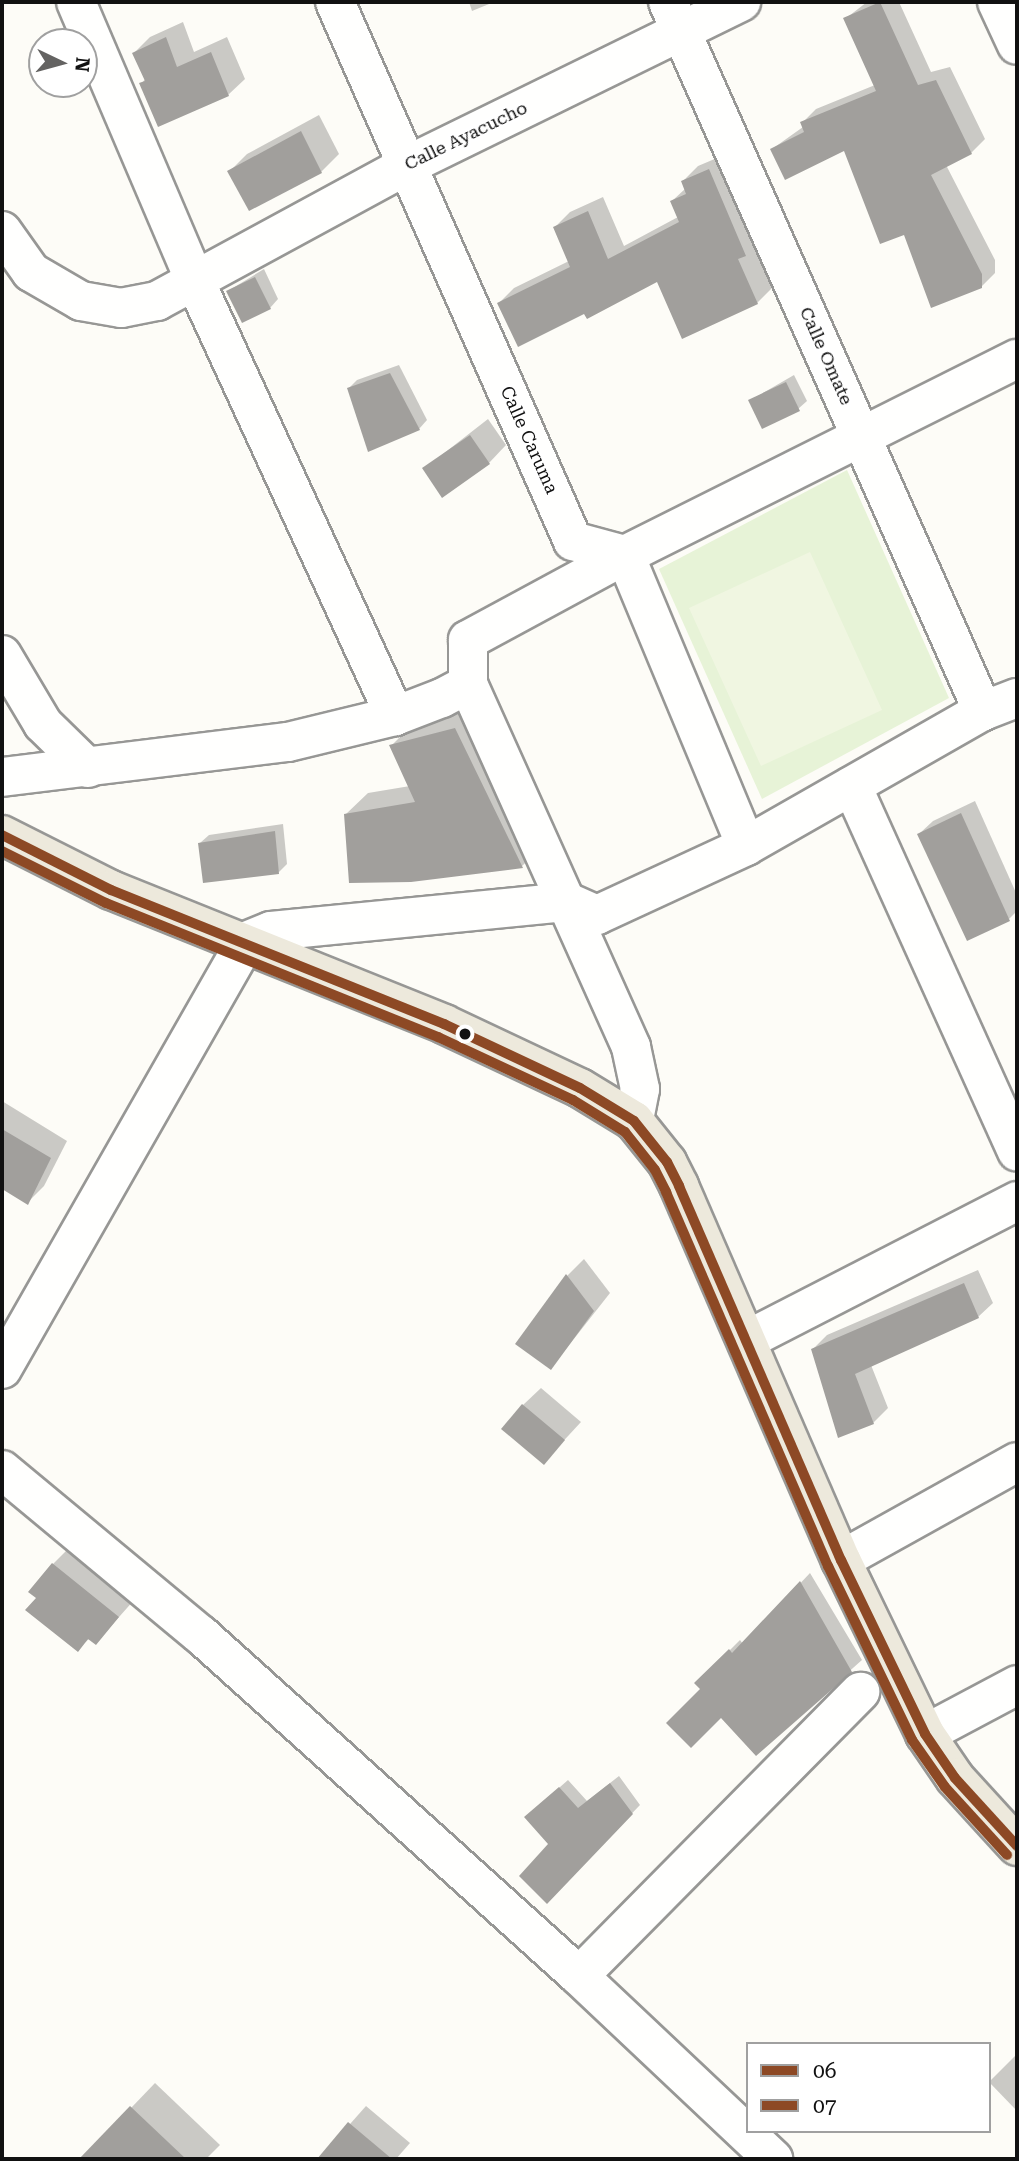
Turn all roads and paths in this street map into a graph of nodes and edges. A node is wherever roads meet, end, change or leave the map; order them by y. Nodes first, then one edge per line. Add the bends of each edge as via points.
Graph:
1 (76, 2) edge
2 (335, 2) edge
3 (741, 2) edge
4 (997, 2) edge
5 (674, 16) edge
6 (1017, 45) edge
7 (408, 165) junction
8 (2, 231) edge
9 (195, 281) junction
10 (1017, 359) edge
11 (861, 437) junction
12 (625, 555) junction
13 (2, 654) edge
14 (468, 684) junction
15 (1000, 705) edge
16 (395, 716) junction
17 (88, 768) junction
18 (2, 776) edge
19 (852, 786) junction
20 (2, 835) edge
21 (746, 846) junction
22 (568, 902) junction
23 (246, 941) junction
24 (634, 1121) junction
25 (1017, 1151) edge
26 (1017, 1201) edge
27 (747, 1340) junction
28 (2, 1369) edge
29 (1017, 1462) edge
30 (2, 1470) edge
31 (841, 1560) junction
32 (1017, 1685) edge
33 (860, 1692) dead end
34 (925, 1734) junction
35 (1017, 1846) edge
36 (579, 1976) junction
37 (772, 2159) edge

1 - 9 street
2 - 7 street, Calle Caruma
3 - 5 street, Calle Ayacucho
4 - 6 street
5 - 7 street, Calle Ayacucho
5 - 11 street, Calle Omate
7 - 9 street, Calle Ayacucho
7 - 12 street, Calle Caruma via 573,541
8 - 9 street, Calle Ayacucho via 32,272 81,301 121,308 157,301
9 - 16 street
10 - 11 street
11 - 12 street
11 - 15 street, Calle Omate
12 - 14 street via 468,640
12 - 21 street
13 - 17 street via 43,724
14 - 16 street
14 - 22 street
15 - 19 street
16 - 17 street via 288,742
17 - 18 street
19 - 21 street
19 - 25 street
20 - 23 main road via 111,890
21 - 22 street via 597,915
22 - 23 street via 271,930
22 - 24 street via 631,1047 639,1089
23 - 24 main road via 444,1024 580,1088
23 - 28 street
24 - 27 main road via 667,1162
26 - 27 street
27 - 31 main road
29 - 31 street
30 - 36 street via 201,1635
31 - 34 main road
32 - 34 street
33 - 36 street
34 - 35 main road via 955,1778
36 - 37 street

